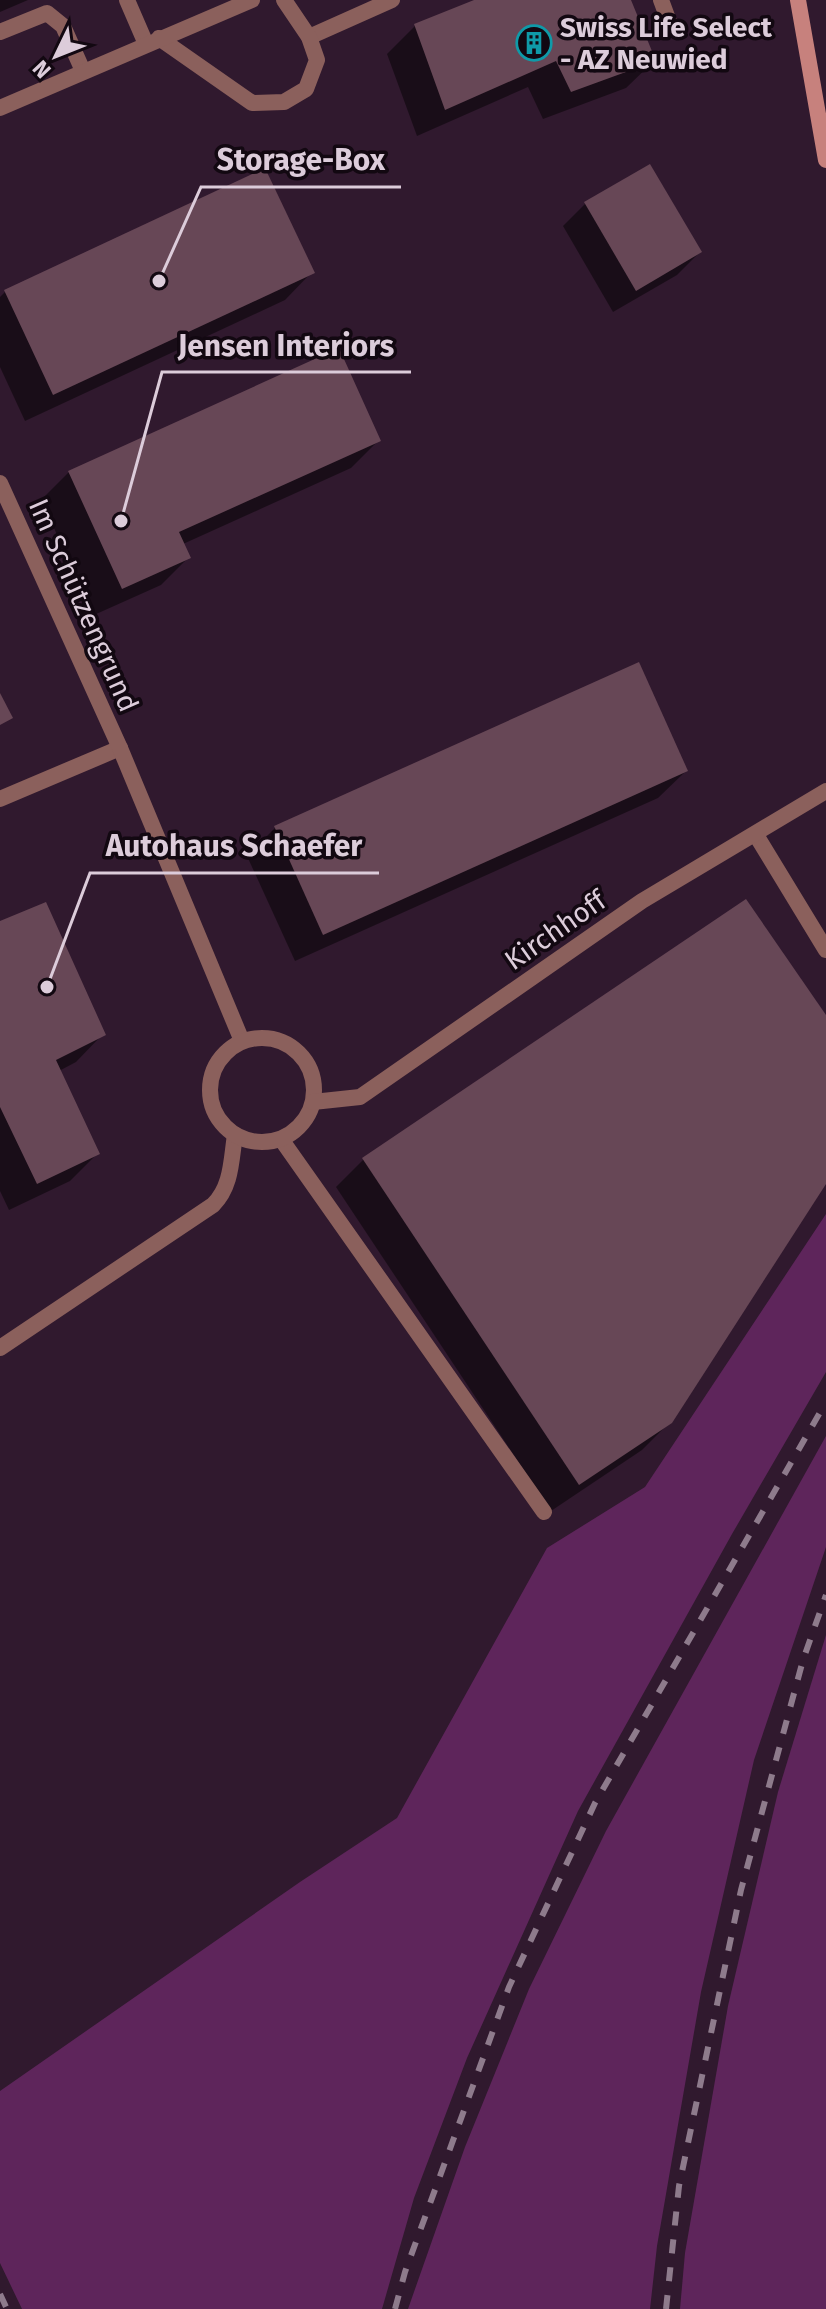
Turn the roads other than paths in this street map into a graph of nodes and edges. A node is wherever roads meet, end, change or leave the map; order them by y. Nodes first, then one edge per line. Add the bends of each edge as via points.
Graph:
1 (127, 0) edge
2 (252, 0) edge
3 (284, 0) edge
4 (392, 0) edge
5 (661, 0) edge
6 (798, 0) edge
7 (671, 27) dead end
8 (0, 32) edge
9 (309, 37) junction
10 (152, 41) junction
11 (83, 71) junction
12 (0, 108) edge
13 (826, 160) edge
14 (0, 483) edge
15 (120, 748) junction
16 (826, 791) edge
17 (0, 799) edge
18 (756, 835) junction
19 (826, 950) edge
20 (242, 1041) junction
21 (313, 1102) junction
22 (235, 1135) junction
23 (281, 1139) junction
24 (0, 1348) edge
25 (544, 1512) dead end

1 - 10 street
2 - 10 street
3 - 9 street
4 - 9 street
5 - 7 street
6 - 13 main road
8 - 11 street via 47,13 63,26
9 - 10 street via 317,60 306,89 284,102 252,103
10 - 11 street
11 - 12 street
14 - 15 street, Im Schützengrund
15 - 17 street, Im Schützengrund
15 - 20 street, Im Schützengrund
16 - 18 street, Kirchhoff
18 - 19 street
18 - 21 street, Kirchhoff via 642,901 360,1097
20 - 21 street via 279,1040 295,1049 312,1075
20 - 22 street via 220,1059 210,1100 217,1117
21 - 23 street via 306,1119
22 - 23 street via 268,1142
22 - 24 street via 228,1184 213,1205
23 - 25 street

